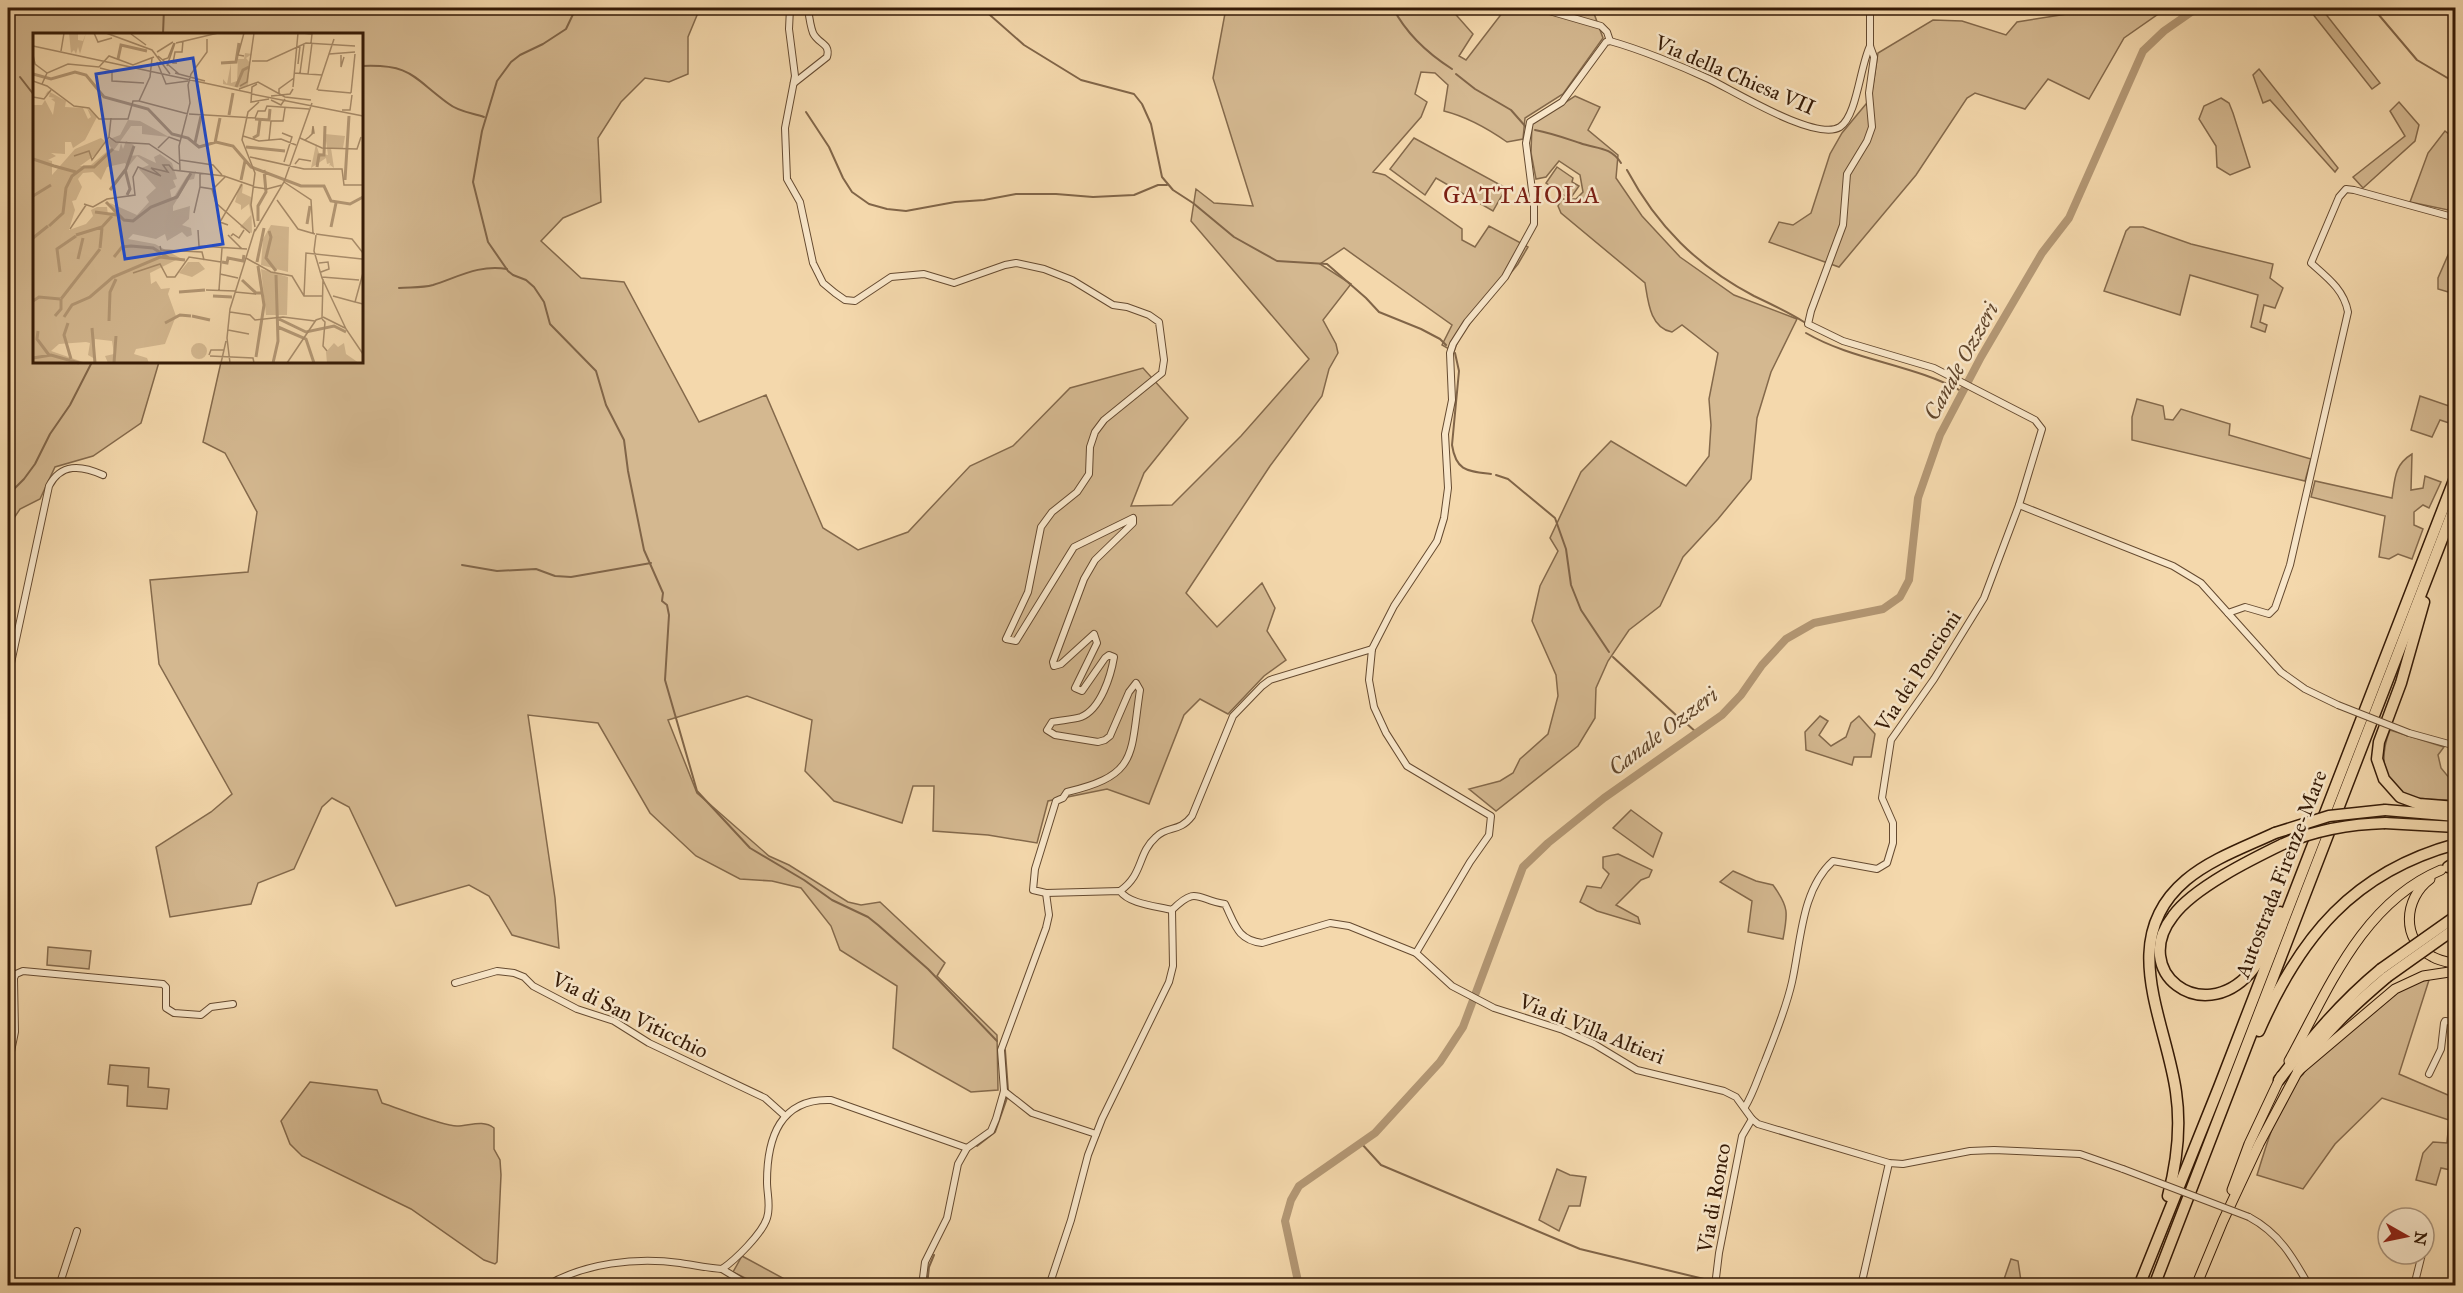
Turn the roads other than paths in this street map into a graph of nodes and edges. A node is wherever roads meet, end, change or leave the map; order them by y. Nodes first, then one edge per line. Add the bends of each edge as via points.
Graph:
1 (790, 8) edge
2 (808, 8) edge
3 (1539, 8) edge
4 (1870, 8) edge
5 (1610, 41) junction
6 (1870, 46) junction
7 (794, 83) junction
8 (2456, 218) edge
9 (103, 475) dead end
10 (2456, 475) edge
11 (2456, 503) edge
12 (2019, 505) junction
13 (2444, 533) junction
14 (2228, 613) junction
15 (1372, 649) junction
16 (8, 677) edge
17 (2456, 746) edge
18 (2456, 807) edge
19 (2456, 816) edge
20 (2456, 827) edge
21 (2456, 844) edge
22 (2450, 866) edge
23 (2304, 867) junction
24 (1120, 891) junction
25 (1046, 893) junction
26 (1172, 910) junction
27 (2456, 916) edge
28 (2456, 928) edge
29 (1416, 953) junction
30 (2456, 964) edge
31 (2456, 970) edge
32 (2384, 973) junction
33 (455, 983) dead end
34 (233, 1004) dead end
35 (2456, 1022) edge
36 (8, 1066) edge
37 (2298, 1071) junction
38 (2429, 1074) dead end
39 (2279, 1080) junction
40 (1004, 1091) junction
41 (1745, 1107) junction
42 (2220, 1113) junction
43 (784, 1115) junction
44 (1752, 1119) junction
45 (1096, 1134) junction
46 (967, 1148) junction
47 (1889, 1163) junction
48 (2223, 1221) junction
49 (77, 1231) dead end
50 (2419, 1266) edge
51 (722, 1269) junction
52 (2140, 1281) edge
53 (59, 1286) edge
54 (546, 1286) edge
55 (750, 1286) edge
56 (922, 1286) edge
57 (1049, 1286) edge
58 (1715, 1286) edge
59 (1861, 1286) edge
60 (2154, 1286) edge
61 (2196, 1286) edge
62 (2309, 1286) edge
63 (2414, 1286) edge

1 - 7 street
2 - 7 street via 813,32 829,51 827,57
3 - 5 street via 1600,26
4 - 6 street
5 - 6 street, Via della Chiesa VII via 1709,79 1786,118 1829,131 1841,126 1850,115 1863,59
5 - 15 street via 1562,102 1530,122 1526,143 1534,224 1505,277 1453,344 1452,399 1445,434 1448,488 1444,518 1437,541 1394,606
6 - 12 street via 1874,57 1869,93 1872,127 1868,141 1847,174 1843,225 1808,324 1843,341 1934,368 2035,420 2042,429
7 - 25 street via 784,128 787,179 800,202 813,263 823,283 845,300 855,301 891,277 924,274 954,283 1016,263 1072,280 1113,305 1149,315 1159,322 1162,373 1104,420 1095,432 1089,474 1041,528 1028,592 1006,639 1016,641 1074,547 1133,518 1134,523 1095,560 1084,579 1053,662 1054,666 1061,664 1094,634 1097,643 1075,688 1082,691 1109,655 1114,657 1103,691 1081,717 1052,722 1047,730 1055,735 1105,740 1136,683 1140,690 1128,758 1108,780 1067,792 1056,801 1034,877 1033,890
8 - 14 street via 2354,190 2346,189 2339,197 2311,263 2336,285 2346,299 2348,312 2290,565 2275,608 2269,614 2245,608
9 - 16 street via 69,468 55,474 49,486
10 - 23 highway, Autostrada Firenze-Mare
11 - 13 highway, Autostrada Firenze-Mare
12 - 14 street via 2173,566 2201,583
12 - 41 street, Via dei Poncioni via 1984,598 1891,740 1882,798 1893,824 1887,863 1877,868 1833,861 1819,877 1801,925 1792,981 1779,1025
13 - 18 highway via 2377,759 2384,779 2400,797 2420,804
13 - 42 highway, Autostrada Firenze-Mare
14 - 17 street, bridge via 2281,672 2311,693 2409,733
15 - 24 street via 1270,680 1262,686 1233,716 1192,816 1179,828 1158,834 1131,883
15 - 29 street via 1369,680 1374,707 1407,766 1491,816 1489,835
19 - 52 highway, bridge via 2385,810 2329,816 2275,833 2204,868 2185,881 2166,904 2153,931 2150,978 2176,1092 2178,1131 2169,1194
20 - 23 highway, bridge via 2338,827 2283,844 2208,887 2173,915 2159,949 2162,964 2175,984 2191,993 2211,996 2242,981 2258,962
21 - 42 highway via 2426,853 2366,886 2315,932 2281,983
22 - 30 main road via 2416,893 2409,924 2426,952
22 - 39 main road via 2408,888 2363,932
23 - 52 highway, Autostrada Firenze-Mare
24 - 25 street
24 - 26 street via 1131,900
25 - 40 street via 1046,928 1001,1050
26 - 29 street, Via di Villa Altieri via 1184,898 1196,895 1225,904 1242,936 1253,942 1340,923
26 - 45 street via 1173,966 1169,982
27 - 32 highway, bridge
28 - 32 highway, bridge
29 - 41 street, Via di Villa Altieri via 1458,990 1494,1008 1563,1030 1638,1070 1724,1091
31 - 37 main road via 2423,975 2395,989
32 - 37 highway via 2337,1022
32 - 39 highway via 2332,1015
33 - 43 street, Via di San Viticchio via 497,971 524,977 533,986 577,1009 614,1021 649,1043 765,1098
34 - 36 street via 211,1007 201,1015 174,1013 166,1008 163,984 23,971 14,978 15,1032
35 - 38 street via 2445,1021 2441,1049
37 - 48 main road
39 - 48 main road via 2249,1144
40 - 45 street via 1032,1113
40 - 46 street via 991,1131
41 - 44 street, Via di Villa Altieri
42 - 60 highway, Autostrada Firenze-Mare
43 - 46 street via 800,1106 831,1100
43 - 51 street via 771,1144 765,1225
44 - 47 street via 1767,1127
44 - 58 street, Via di Ronco via 1742,1136
45 - 57 street
46 - 56 street via 958,1164 946,1218 926,1263
47 - 59 street
47 - 62 street, bridge via 1994,1150 2064,1152 2093,1158 2266,1227 2293,1256
48 - 61 main road
49 - 53 street
50 - 63 street
51 - 54 street via 653,1260 621,1263 567,1275
51 - 55 street

